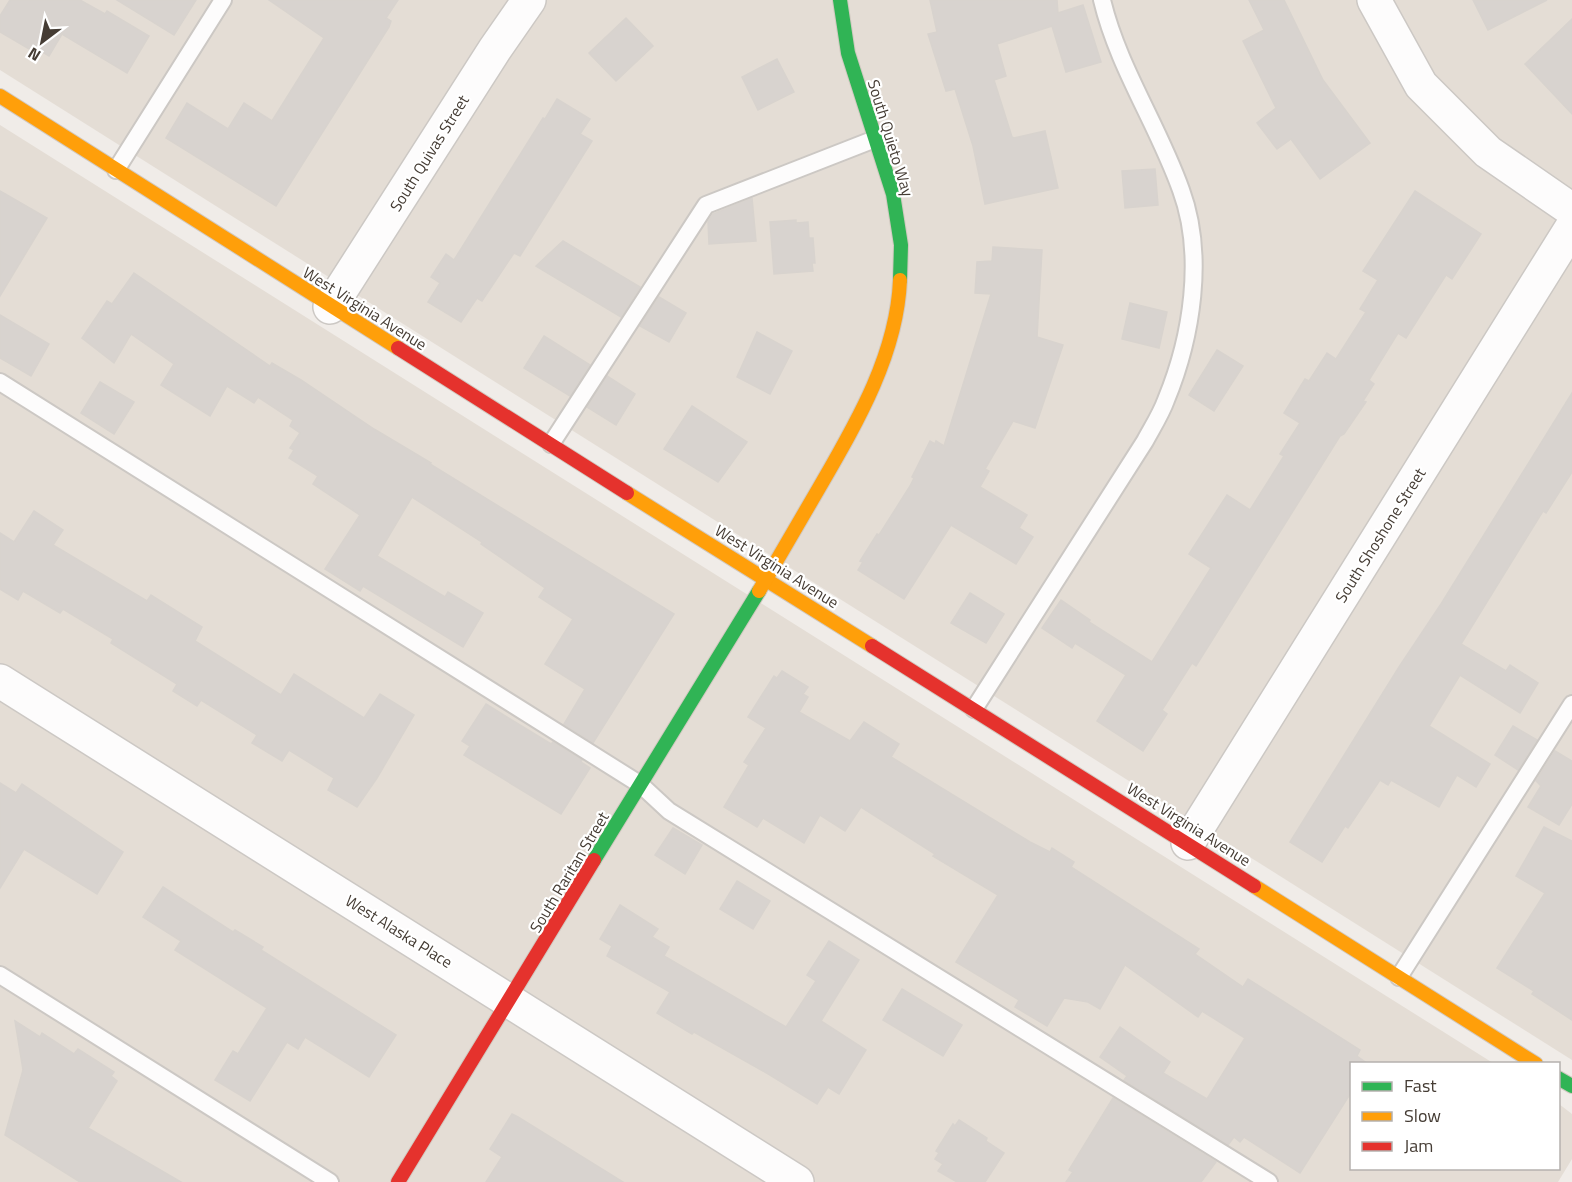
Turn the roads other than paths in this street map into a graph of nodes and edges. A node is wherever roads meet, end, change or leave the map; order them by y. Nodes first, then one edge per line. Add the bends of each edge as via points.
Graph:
1 (223, 0) edge
2 (529, 0) edge
3 (840, 0) edge
4 (1102, 0) edge
5 (1374, 0) edge
6 (0, 96) edge
7 (875, 139) junction
8 (116, 170) junction
9 (1572, 210) edge
10 (1572, 227) edge
11 (330, 307) junction
12 (0, 382) edge
13 (551, 444) junction
14 (766, 579) junction
15 (0, 681) edge
16 (1572, 704) edge
17 (974, 709) junction
18 (641, 785) junction
19 (1188, 843) junction
20 (0, 975) edge
21 (1399, 977) junction
22 (510, 1000) junction
23 (1533, 1062) edge
24 (330, 1182) edge
25 (398, 1182) edge
26 (797, 1182) edge
27 (1269, 1182) edge

1 - 8 lane
2 - 11 street, South Quivas Street
3 - 7 street, South Quieto Way via 848,52
4 - 17 lane via 1127,74 1182,190 1193,233 1194,282 1185,337 1166,400 1145,441
5 - 9 street via 1421,85 1488,152
6 - 8 street, West Virginia Avenue
7 - 13 lane via 706,205
7 - 14 street, South Quieto Way via 893,194 901,245 899,303 882,363 861,415
8 - 11 street, West Virginia Avenue
10 - 19 street, South Shoshone Street
11 - 13 street, West Virginia Avenue
12 - 18 lane
13 - 14 street, West Virginia Avenue
14 - 17 street, West Virginia Avenue
14 - 18 street, South Raritan Street
15 - 22 street, West Alaska Place
16 - 21 lane
17 - 19 street, West Virginia Avenue
18 - 22 street, South Raritan Street
18 - 27 lane via 669,812
19 - 21 street, West Virginia Avenue
20 - 24 lane
21 - 23 street, West Virginia Avenue
22 - 25 street, South Raritan Street
22 - 26 street, West Alaska Place

